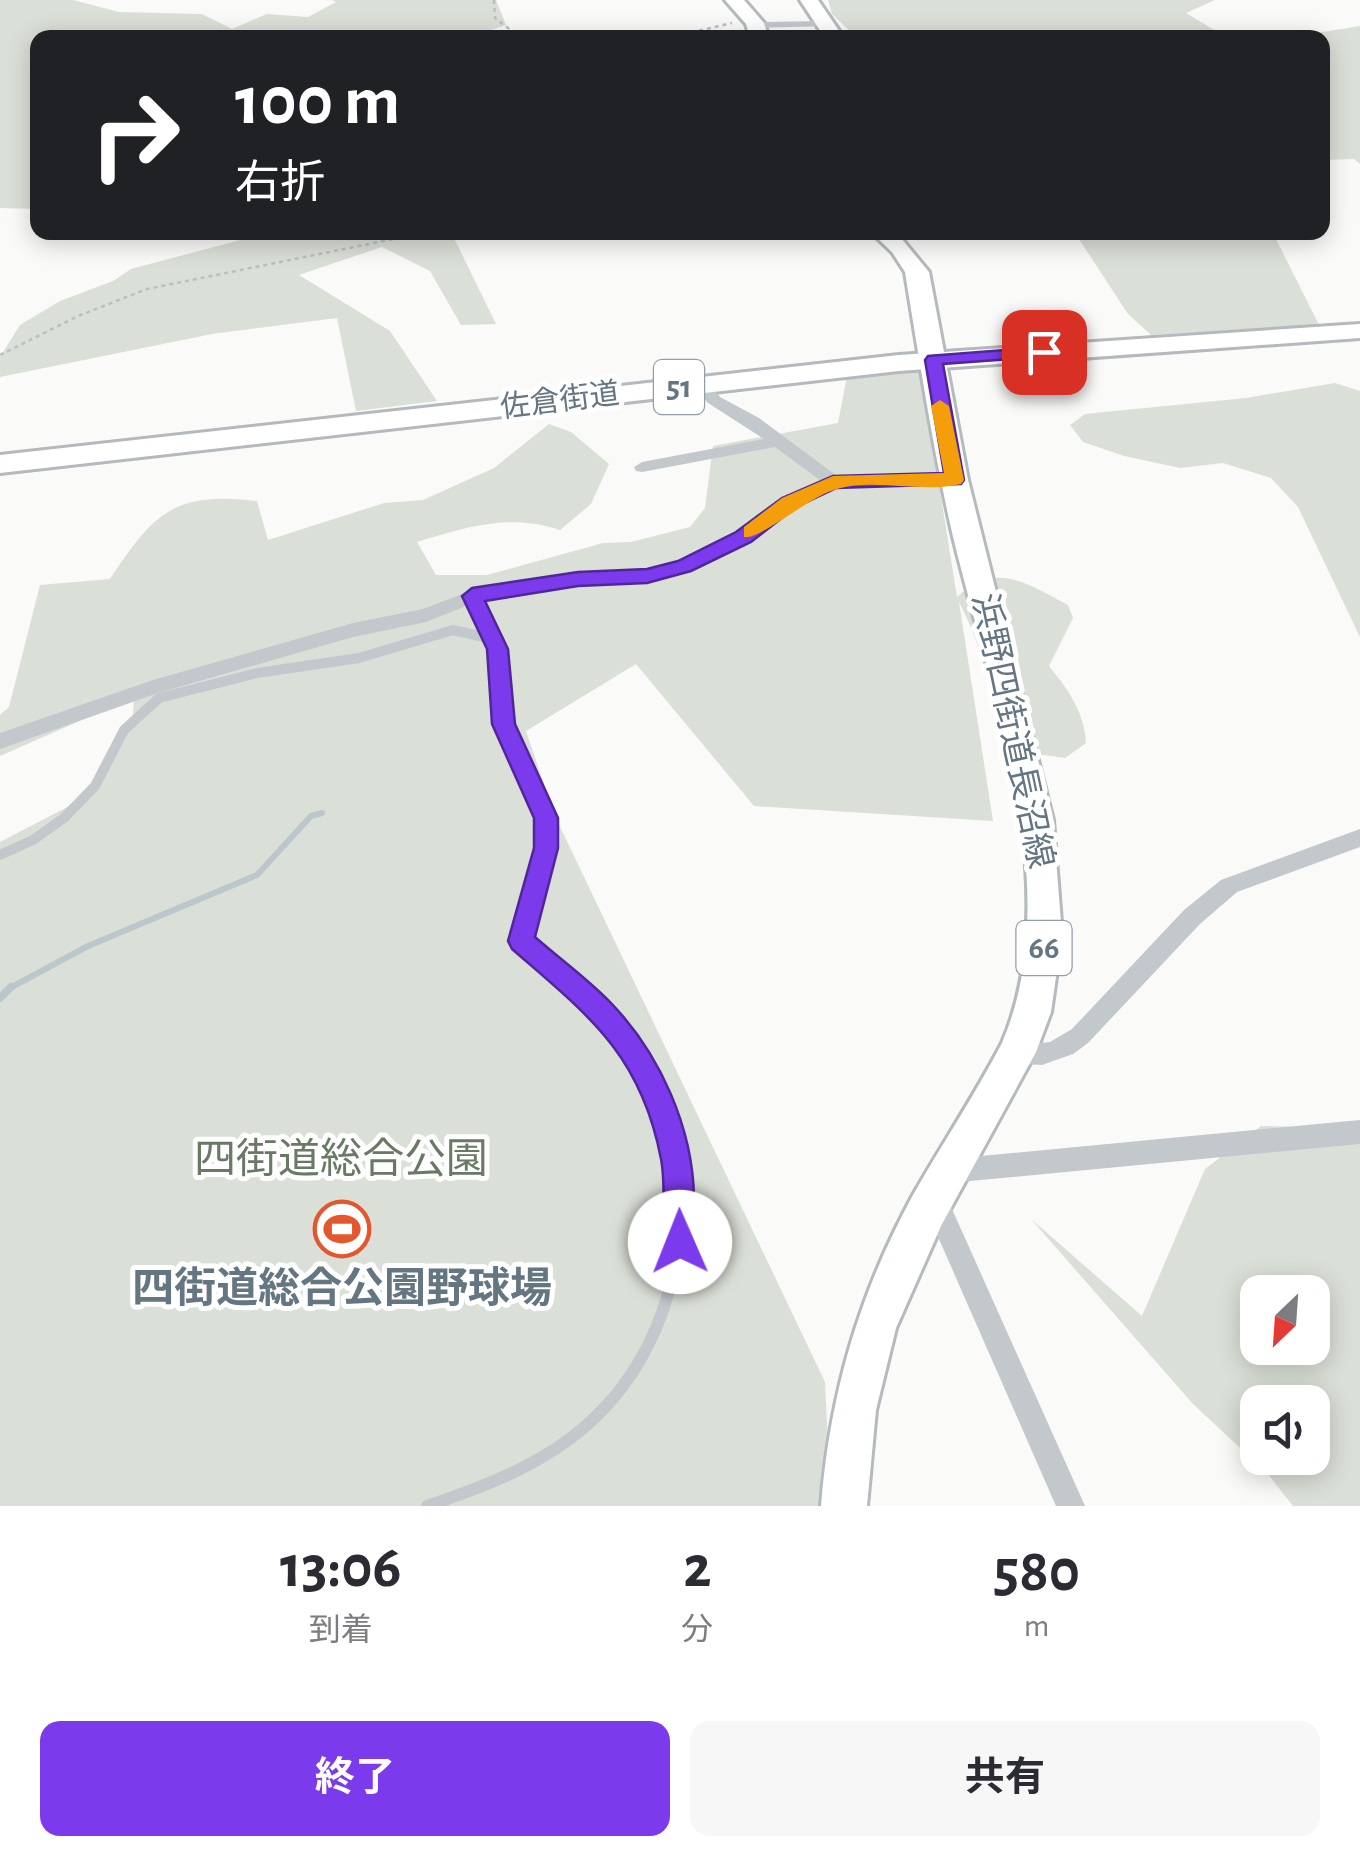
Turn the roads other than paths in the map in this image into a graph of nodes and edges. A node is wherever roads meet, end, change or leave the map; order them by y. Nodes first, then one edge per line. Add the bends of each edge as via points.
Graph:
1 (734, 0) edge
2 (810, 0) edge
3 (756, 27) edge
4 (812, 30) edge
5 (830, 30) edge
6 (892, 240) edge
7 (1360, 331) edge
8 (934, 360) junction
9 (701, 384) junction
10 (779, 441) junction
11 (0, 464) edge
12 (642, 467) dead end
13 (954, 480) junction
14 (833, 482) junction
15 (472, 596) junction
16 (494, 639) junction
17 (0, 740) edge
18 (1360, 838) edge
19 (0, 855) edge
20 (1015, 1055) junction
21 (1360, 1132) edge
22 (941, 1185) junction
23 (427, 1506) edge
24 (844, 1506) edge
25 (1071, 1506) edge

1 - 3 main road
2 - 5 main road
3 - 4 street
6 - 8 main road, 浜野四街道長沼線 / 66 via 917,272
7 - 8 main road, 佐倉街道 / 51
8 - 9 main road, 佐倉街道 / 51
8 - 13 main road, 浜野四街道長沼線 / 66
9 - 10 street via 714,400
9 - 11 main road, 佐倉街道 / 51
10 - 12 street
10 - 14 street
13 - 14 street
13 - 20 main road, 浜野四街道長沼線 / 66 via 1036,809 1043,862 1041,970
14 - 15 street via 684,566
15 - 16 lane
15 - 17 street via 426,615 153,688
16 - 19 lane via 453,630 359,658 257,673 159,698 124,730 95,786 64,818
16 - 23 lane via 504,724 546,818 546,848 521,941 602,1010 641,1059 668,1124 680,1179 680,1242 670,1296 638,1364 592,1421 537,1460
18 - 20 street via 1229,886 1060,1052
20 - 22 main road, 浜野四街道長沼線 / 66
21 - 22 street
22 - 24 main road, 浜野四街道長沼線 / 66 via 866,1343 852,1404
22 - 25 street

